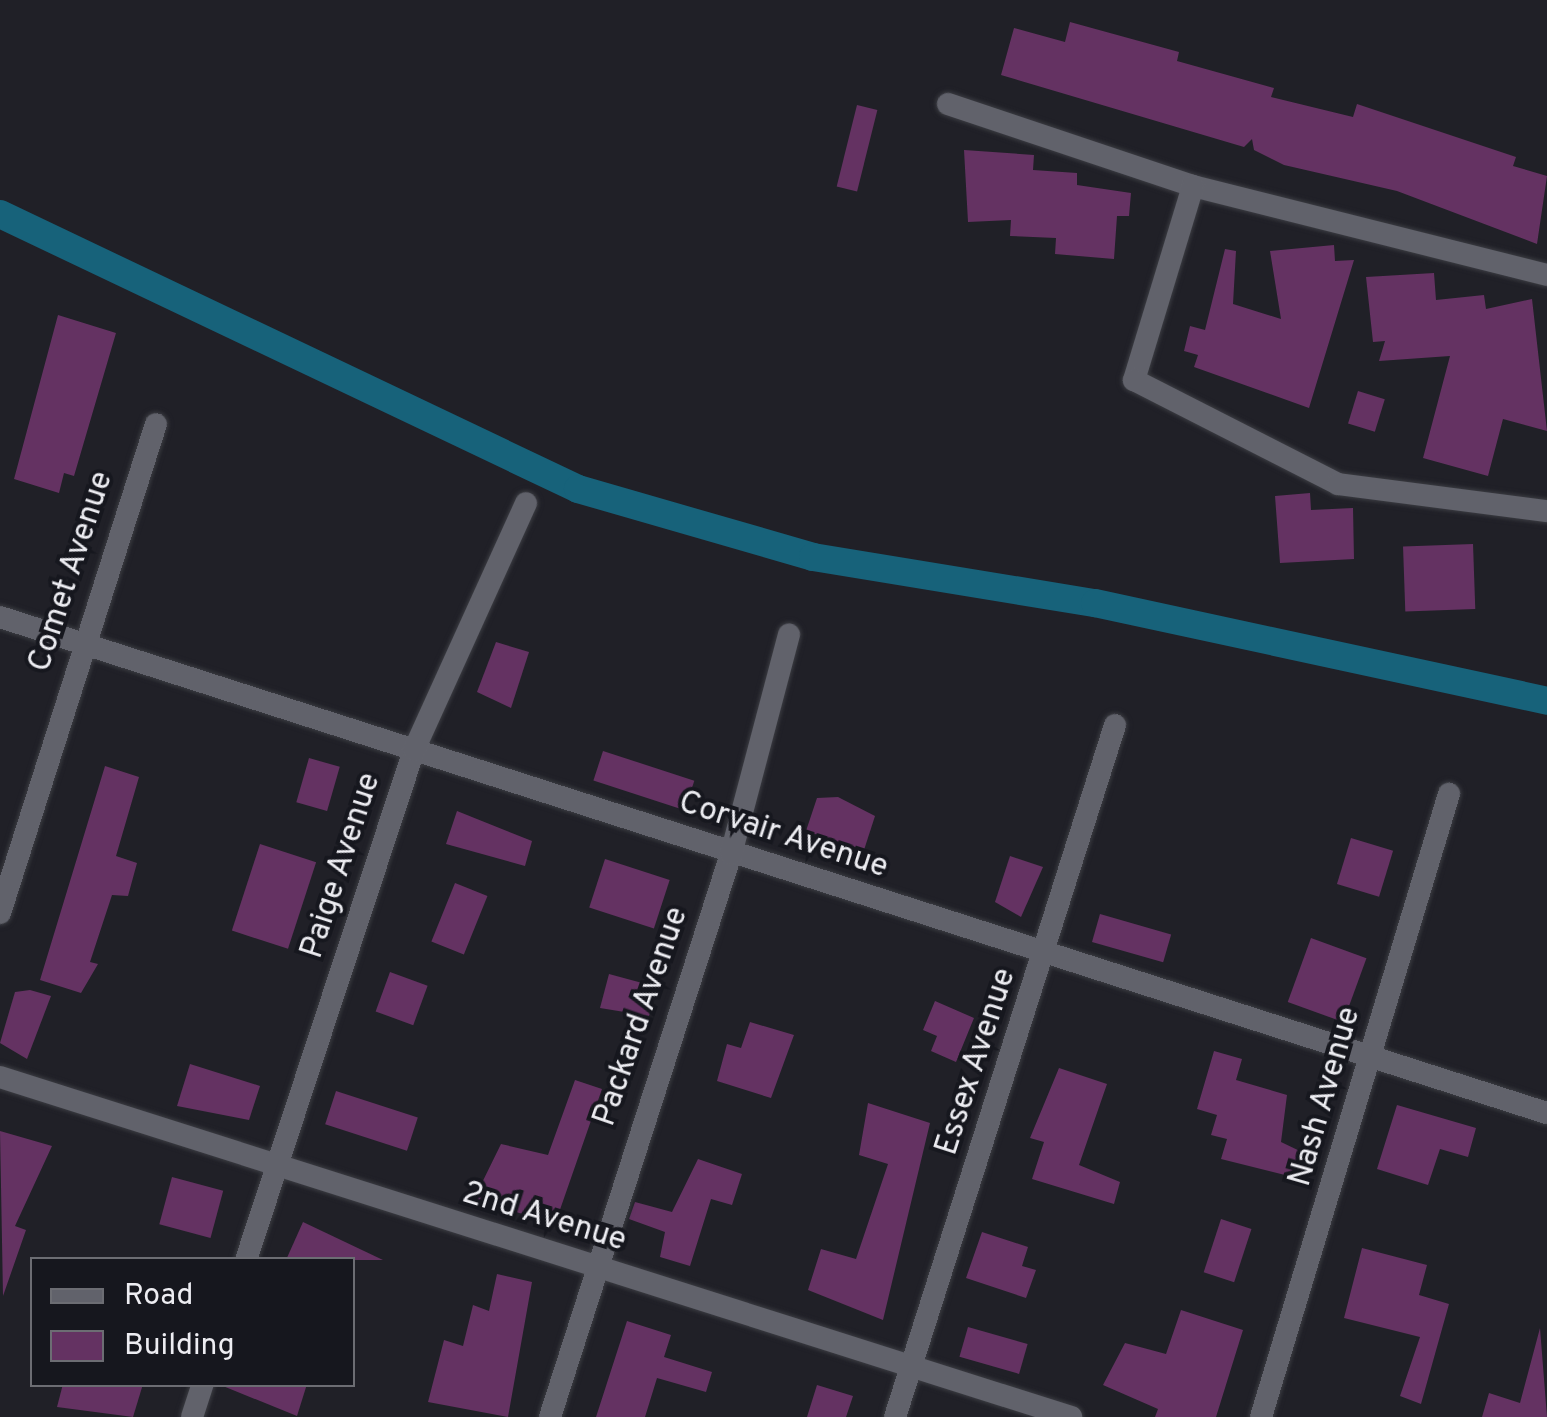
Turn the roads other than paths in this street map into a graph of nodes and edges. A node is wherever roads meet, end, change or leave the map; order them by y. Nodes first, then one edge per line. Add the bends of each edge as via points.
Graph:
1 (948, 104) dead end
2 (1193, 186) junction
3 (1547, 275) edge
4 (156, 424) dead end
5 (526, 504) dead end
6 (1547, 511) edge
7 (0, 617) edge
8 (788, 635) dead end
9 (82, 643) junction
10 (1115, 725) dead end
11 (414, 750) junction
12 (1449, 794) dead end
13 (731, 854) junction
14 (0, 914) edge
15 (1046, 955) junction
16 (1372, 1057) junction
17 (0, 1077) edge
18 (1547, 1112) edge
19 (276, 1169) junction
20 (247, 1257) edge
21 (592, 1266) junction
22 (910, 1368) junction
23 (202, 1387) edge
24 (192, 1417) edge
25 (550, 1417) edge
26 (895, 1417) edge
27 (1071, 1417) edge
28 (1261, 1417) edge

1 - 2 street
2 - 3 street
2 - 6 street via 1134,380 1338,484
4 - 9 street, Comet Avenue
5 - 11 street, Paige Avenue
7 - 9 street, Corvair Avenue
8 - 13 street, Packard Avenue
9 - 11 street, Corvair Avenue
9 - 14 street, Comet Avenue
10 - 15 street, Essex Avenue
11 - 13 street, Corvair Avenue
11 - 19 street, Paige Avenue
12 - 16 street, Nash Avenue
13 - 15 street, Corvair Avenue
13 - 21 street, Packard Avenue
15 - 16 street, Corvair Avenue
15 - 22 street, Essex Avenue
16 - 18 street, Corvair Avenue
16 - 28 street, Nash Avenue
17 - 19 street, 2nd Avenue
19 - 20 street, Paige Avenue
19 - 21 street, 2nd Avenue
21 - 22 street, 2nd Avenue
21 - 25 street, Packard Avenue
22 - 26 street, Essex Avenue
22 - 27 street, 2nd Avenue
23 - 24 street

